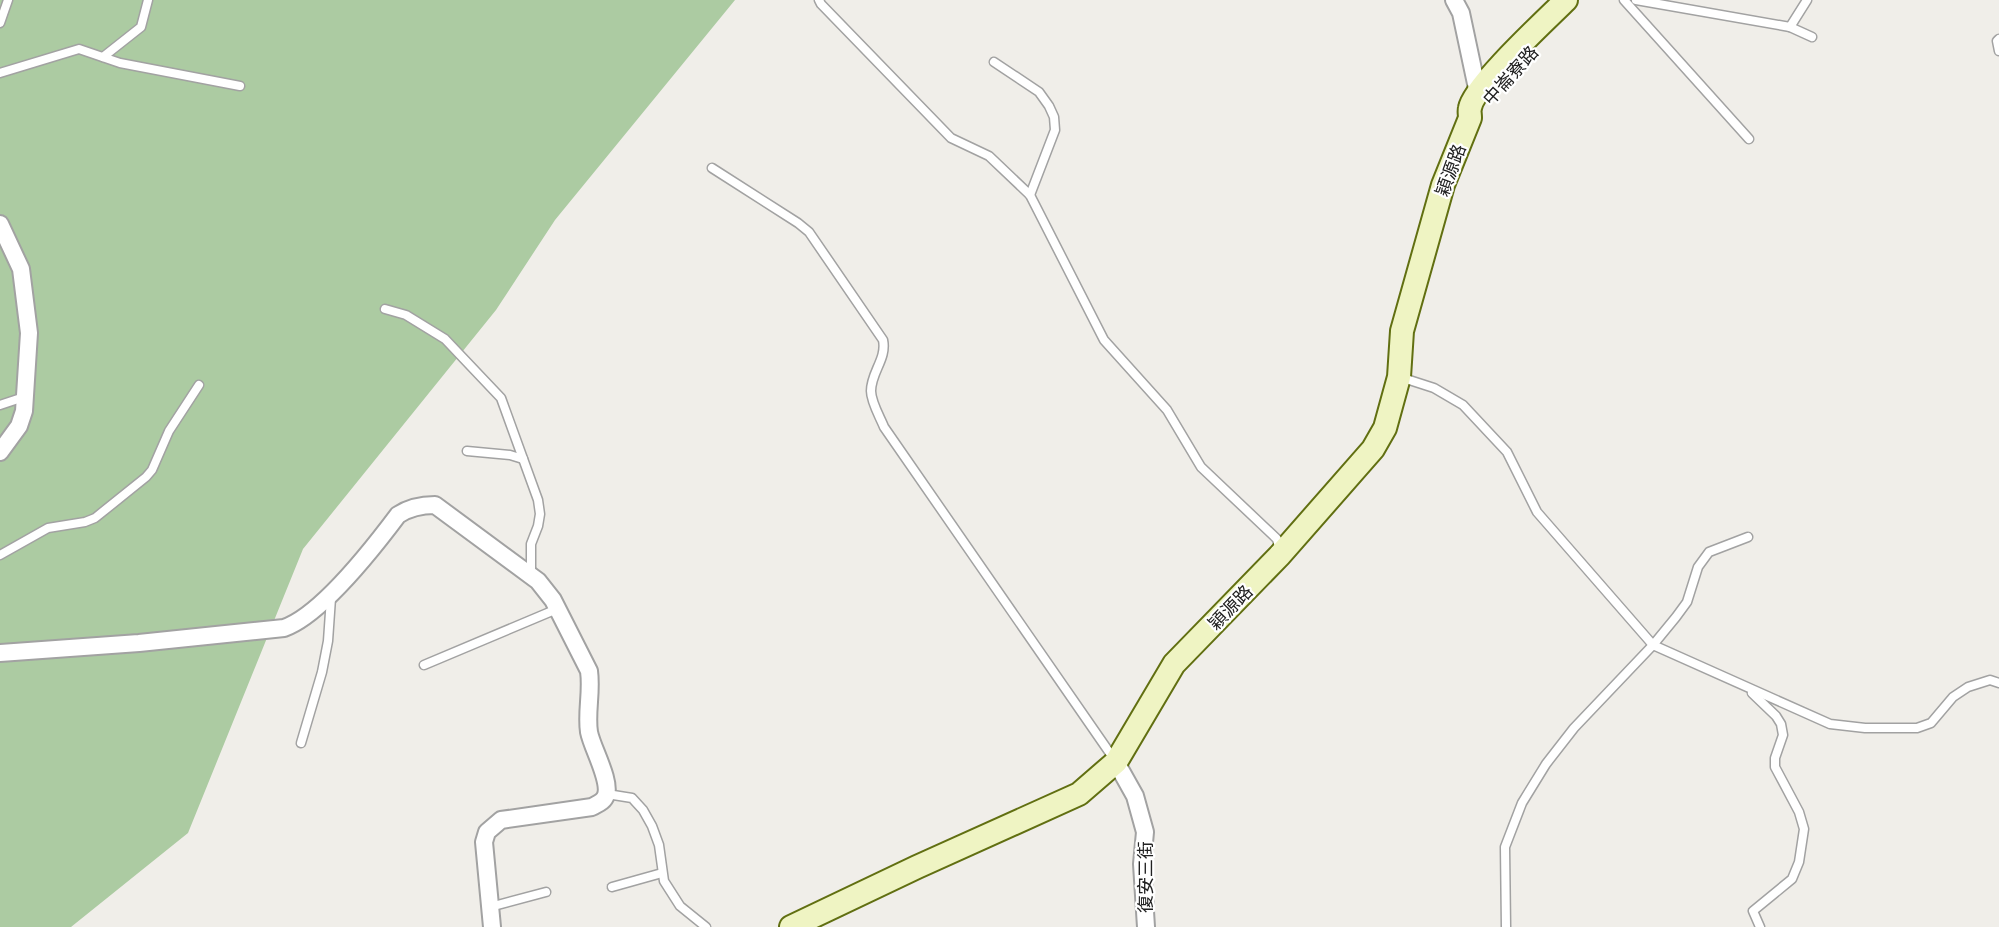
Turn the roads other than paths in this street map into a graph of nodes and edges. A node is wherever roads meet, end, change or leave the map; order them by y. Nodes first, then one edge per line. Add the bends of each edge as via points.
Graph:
1 (8, 0) edge
2 (148, 0) edge
3 (1454, 0) edge
4 (1566, 0) edge
5 (1584, 0) edge
6 (1624, 0) edge
7 (1636, 0) edge
8 (1807, 0) edge
9 (822, 1) edge
10 (0, 22) edge
11 (1790, 27) junction
12 (1812, 37) dead end
13 (1999, 39) edge
14 (1999, 51) edge
15 (103, 57) junction
16 (994, 62) dead end
17 (0, 73) edge
18 (240, 86) dead end
19 (1478, 93) junction
20 (1470, 118) junction
21 (1749, 139) dead end
22 (712, 168) dead end
23 (1030, 195) junction
24 (0, 224) edge
25 (385, 309) dead end
26 (1399, 376) junction
27 (199, 385) dead end
28 (24, 398) junction
29 (0, 405) edge
30 (0, 452) edge
31 (467, 452) dead end
32 (523, 459) junction
33 (1748, 537) dead end
34 (0, 555) edge
35 (1280, 555) junction
36 (531, 576) junction
37 (331, 592) junction
38 (557, 609) junction
39 (1653, 645) junction
40 (0, 653) edge
41 (424, 664) dead end
42 (1999, 683) edge
43 (1748, 688) junction
44 (301, 743) dead end
45 (1116, 762) junction
46 (606, 794) junction
47 (662, 873) junction
48 (612, 887) dead end
49 (546, 892) dead end
50 (489, 908) junction
51 (492, 927) edge
52 (706, 927) edge
53 (791, 927) edge
54 (1146, 927) edge
55 (1506, 927) edge
56 (1760, 927) edge

1 - 10 lane
2 - 15 lane via 141,27
3 - 19 street via 1461,13
4 - 19 street, 中崙寮路
5 - 20 street, 中崙寮路
6 - 21 lane
7 - 11 lane
8 - 11 lane
9 - 23 lane via 951,138 989,156
11 - 12 lane
13 - 14 lane
15 - 17 lane via 80,49
15 - 18 lane
16 - 23 lane via 1039,93 1054,117 1055,130
19 - 20 street, 中崙寮路 via 1470,107
20 - 26 street, 穎源路 via 1443,185 1402,331
22 - 45 lane via 809,232 884,340 885,349 871,394 884,428
23 - 35 lane via 1104,340 1167,410 1201,467 1277,539
24 - 28 street via 21,269 29,333
25 - 32 lane via 406,315 445,339 493,390 504,405
26 - 35 street, 穎源路 via 1385,428 1372,449
26 - 39 lane via 1434,388 1463,405 1507,452 1537,512
27 - 34 lane via 169,431 146,477 95,518 48,528
28 - 29 lane
28 - 30 street via 19,426
31 - 32 lane
32 - 36 lane via 540,514 531,544
33 - 39 lane via 1709,552 1698,567 1686,602
35 - 45 street, 穎源路 via 1174,664
36 - 37 street via 435,505 424,505 398,514 373,548
36 - 38 street via 548,592
37 - 40 street via 306,616 284,628
37 - 44 lane via 326,651
38 - 41 lane
38 - 46 street via 589,671 589,733
39 - 43 lane
39 - 55 lane via 1574,728 1522,803 1505,847
42 - 43 lane via 1990,680 1968,687 1953,697 1932,723 1917,728 1830,724
43 - 56 lane via 1781,724 1783,735 1775,767 1804,829 1792,879 1754,911
45 - 53 street, 穎源路 via 1078,794
45 - 54 street, 復安三街 via 1135,796 1145,832 1142,864
46 - 47 lane via 632,798 643,810 659,845
46 - 50 street via 592,807 501,820 487,832 484,842
47 - 48 lane
47 - 52 lane via 680,906
49 - 50 lane
50 - 51 street

